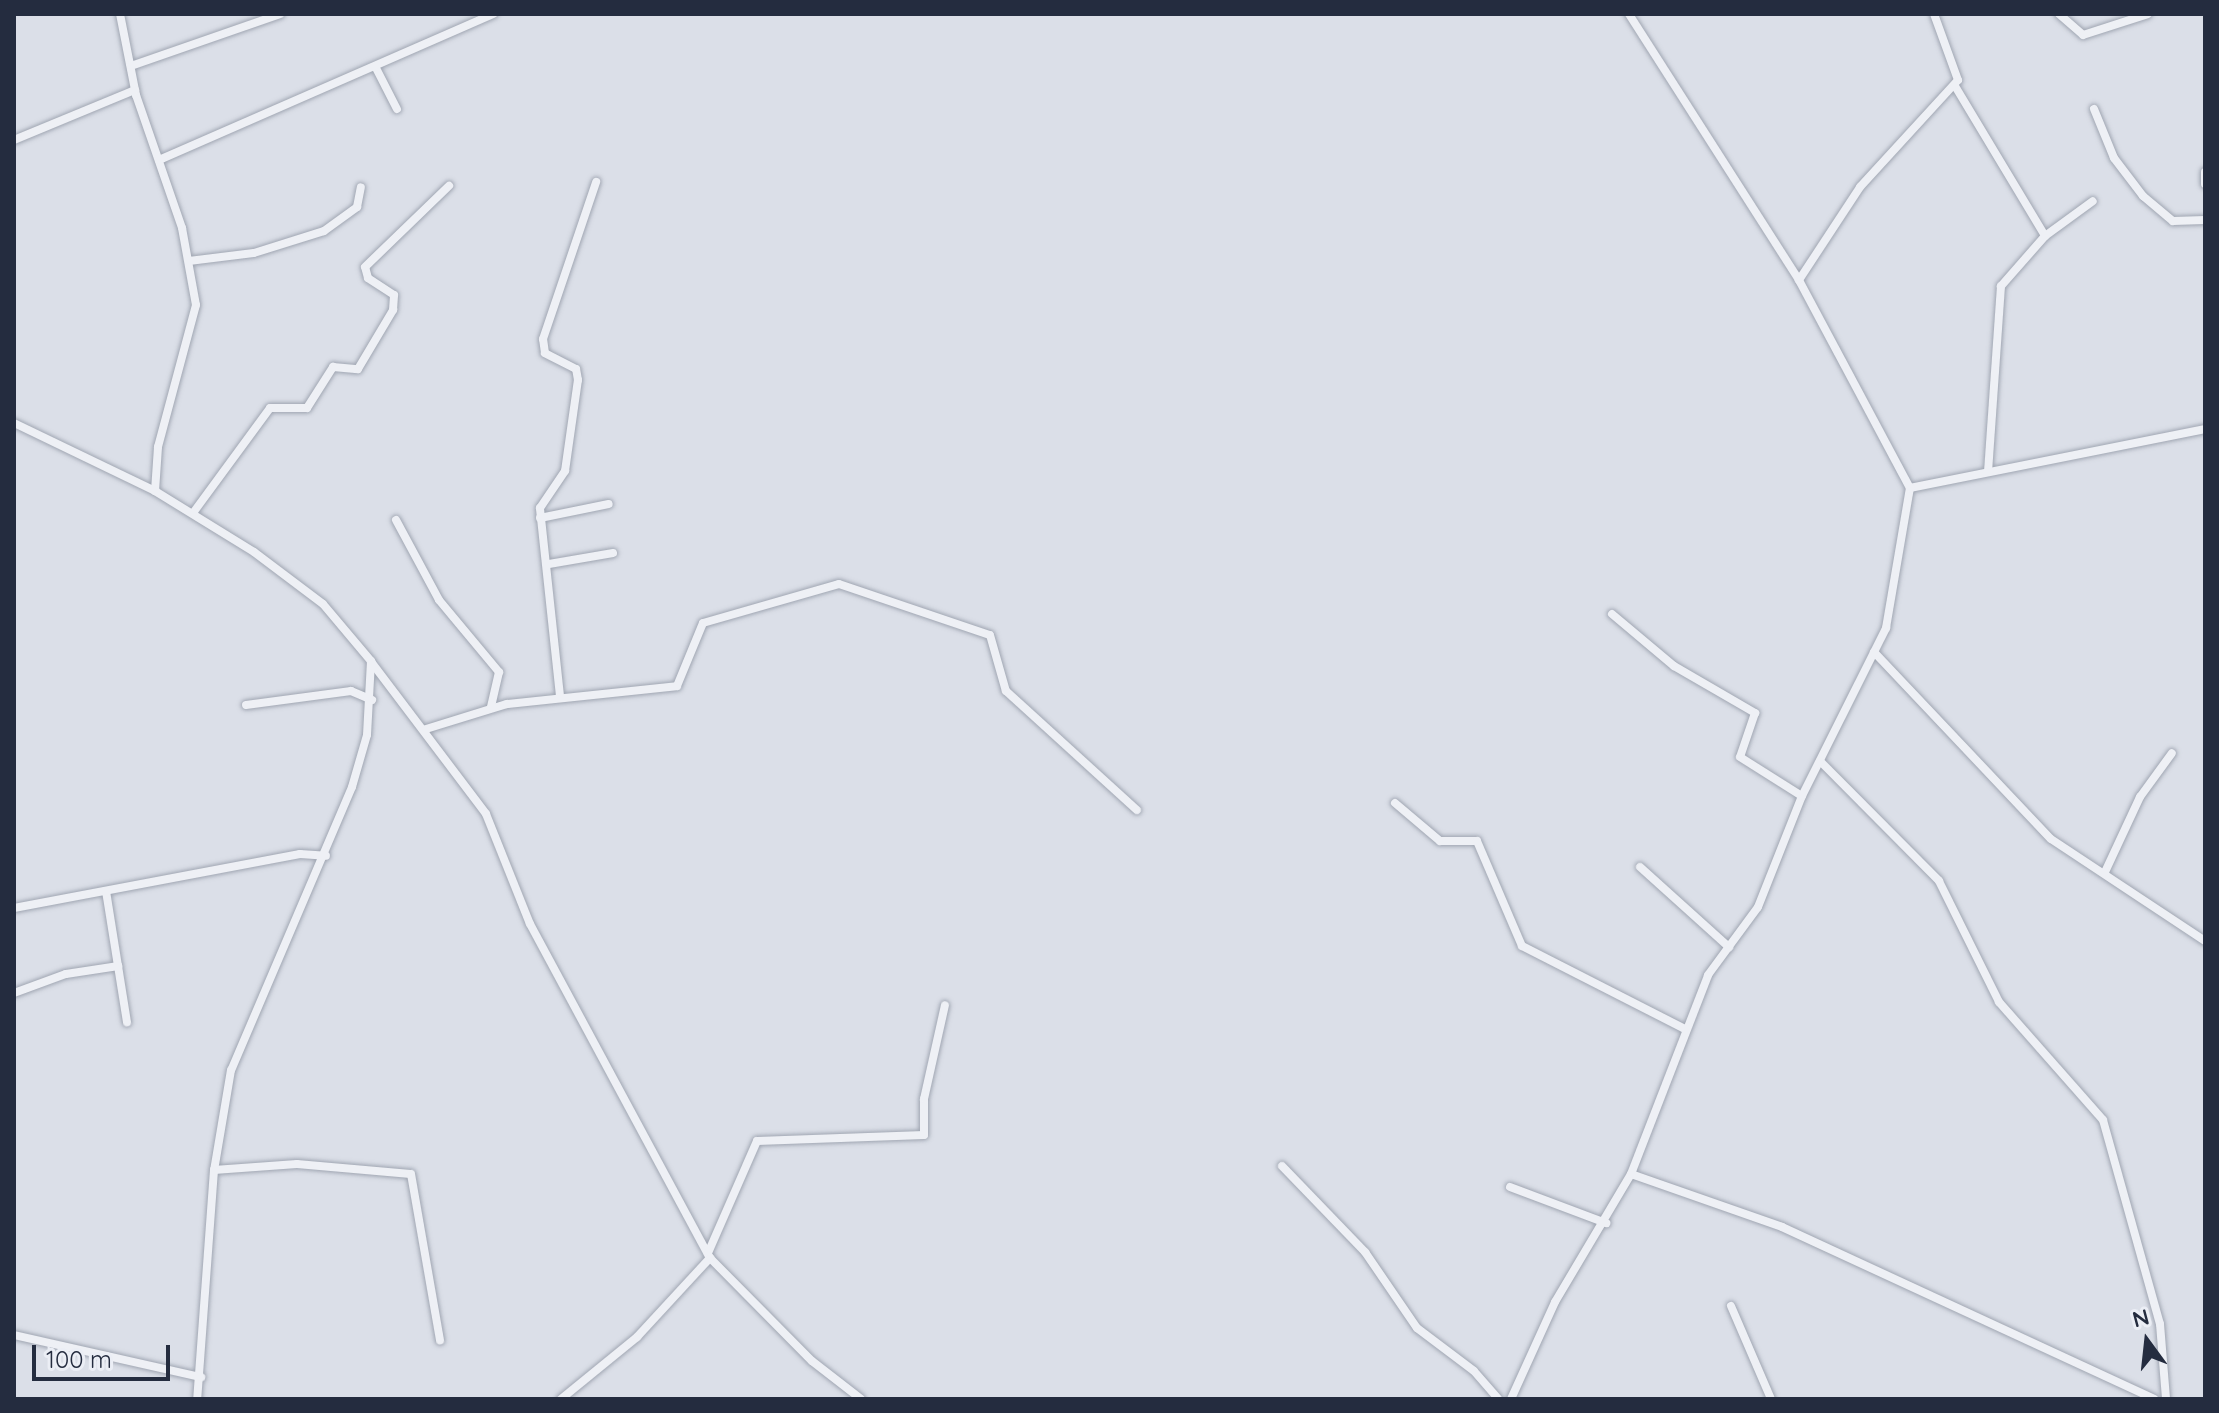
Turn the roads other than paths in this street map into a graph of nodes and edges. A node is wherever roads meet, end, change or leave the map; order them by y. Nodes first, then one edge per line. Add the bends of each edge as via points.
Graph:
1 (120, 14) edge
2 (280, 14) edge
3 (493, 14) edge
4 (1629, 14) edge
5 (1934, 14) edge
6 (2059, 14) edge
7 (2148, 14) edge
8 (131, 66) junction
9 (376, 68) junction
10 (1955, 86) junction
11 (135, 90) junction
12 (397, 109) dead end
13 (2094, 109) dead end
14 (14, 140) edge
15 (159, 160) junction
16 (2205, 172) edge
17 (596, 182) dead end
18 (2205, 184) edge
19 (449, 186) dead end
20 (361, 187) dead end
21 (2093, 201) dead end
22 (2205, 220) edge
23 (2045, 236) junction
24 (189, 261) junction
25 (1799, 280) junction
26 (14, 423) edge
27 (2205, 429) edge
28 (1988, 472) junction
29 (1910, 488) junction
30 (155, 491) junction
31 (609, 504) dead end
32 (193, 513) junction
33 (540, 518) junction
34 (396, 520) dead end
35 (613, 553) dead end
36 (549, 564) junction
37 (1612, 614) dead end
38 (1874, 652) junction
39 (371, 661) junction
40 (560, 696) junction
41 (372, 700) junction
42 (246, 705) dead end
43 (491, 708) junction
44 (426, 729) junction
45 (2172, 753) dead end
46 (1820, 761) junction
47 (1802, 796) junction
48 (1395, 803) dead end
49 (1137, 810) dead end
50 (326, 856) junction
51 (1640, 867) dead end
52 (2105, 872) junction
53 (106, 891) junction
54 (14, 908) edge
55 (2205, 941) edge
56 (1729, 947) junction
57 (118, 966) junction
58 (14, 993) edge
59 (945, 1005) dead end
60 (127, 1022) dead end
61 (1685, 1029) junction
62 (1282, 1166) dead end
63 (214, 1170) junction
64 (1631, 1174) junction
65 (1510, 1187) dead end
66 (1606, 1223) junction
67 (709, 1255) junction
68 (1731, 1306) dead end
69 (14, 1335) edge
70 (440, 1341) dead end
71 (201, 1377) junction
72 (197, 1399) edge
73 (561, 1399) edge
74 (861, 1399) edge
75 (1498, 1399) edge
76 (1511, 1399) edge
77 (1771, 1399) edge
78 (2154, 1399) edge
79 (2166, 1399) edge

1 - 8 street
2 - 8 street
3 - 9 street
4 - 25 street
5 - 10 street via 1958,71
6 - 7 street via 2083,35
8 - 11 street
9 - 12 street
9 - 15 street
10 - 23 street
10 - 25 street via 1860,187
11 - 14 street
11 - 15 street
13 - 22 street via 2114,158 2143,196 2173,221
15 - 24 street
16 - 18 street
17 - 33 street via 543,333 545,353 576,369 578,380 565,471
19 - 32 street via 365,267 368,278 394,295 393,310 358,369 333,367 307,408 270,408
20 - 24 street via 357,207 324,231 254,253
21 - 23 street
23 - 28 street via 2001,286
24 - 30 street via 195,322 158,447
25 - 29 street
26 - 30 street
27 - 28 street
28 - 29 street
29 - 38 street via 1898,579
30 - 32 street
31 - 33 street
32 - 39 street via 323,604
33 - 36 street
34 - 43 street via 439,600 499,672
35 - 36 street
36 - 40 street
37 - 47 street via 1674,666 1755,713 1740,757
38 - 46 street
38 - 52 street via 2051,839
39 - 41 street
39 - 44 street
40 - 43 street
40 - 49 street via 677,686 703,623 839,584 990,635 1006,691
41 - 42 street via 351,691
41 - 50 street
43 - 44 street
44 - 67 street via 486,814 530,924
45 - 52 street via 2133,810
46 - 47 street
46 - 79 street via 1939,881 1999,1002 2103,1120 2160,1324
47 - 56 street via 1758,907
48 - 61 street via 1440,841 1477,841 1522,946
50 - 53 street via 300,854
50 - 63 street via 242,1040
51 - 56 street
52 - 55 street
53 - 54 street
53 - 57 street
56 - 61 street
57 - 58 street
57 - 60 street
59 - 67 street via 920,1139 757,1141
61 - 64 street
62 - 75 street via 1365,1252 1417,1328 1474,1371
63 - 70 street via 297,1164 411,1174
63 - 71 street
64 - 66 street
64 - 78 street via 1782,1227
65 - 66 street
66 - 76 street via 1555,1302
67 - 73 street via 637,1337
67 - 74 street via 812,1361
68 - 77 street
69 - 71 street
71 - 72 street

